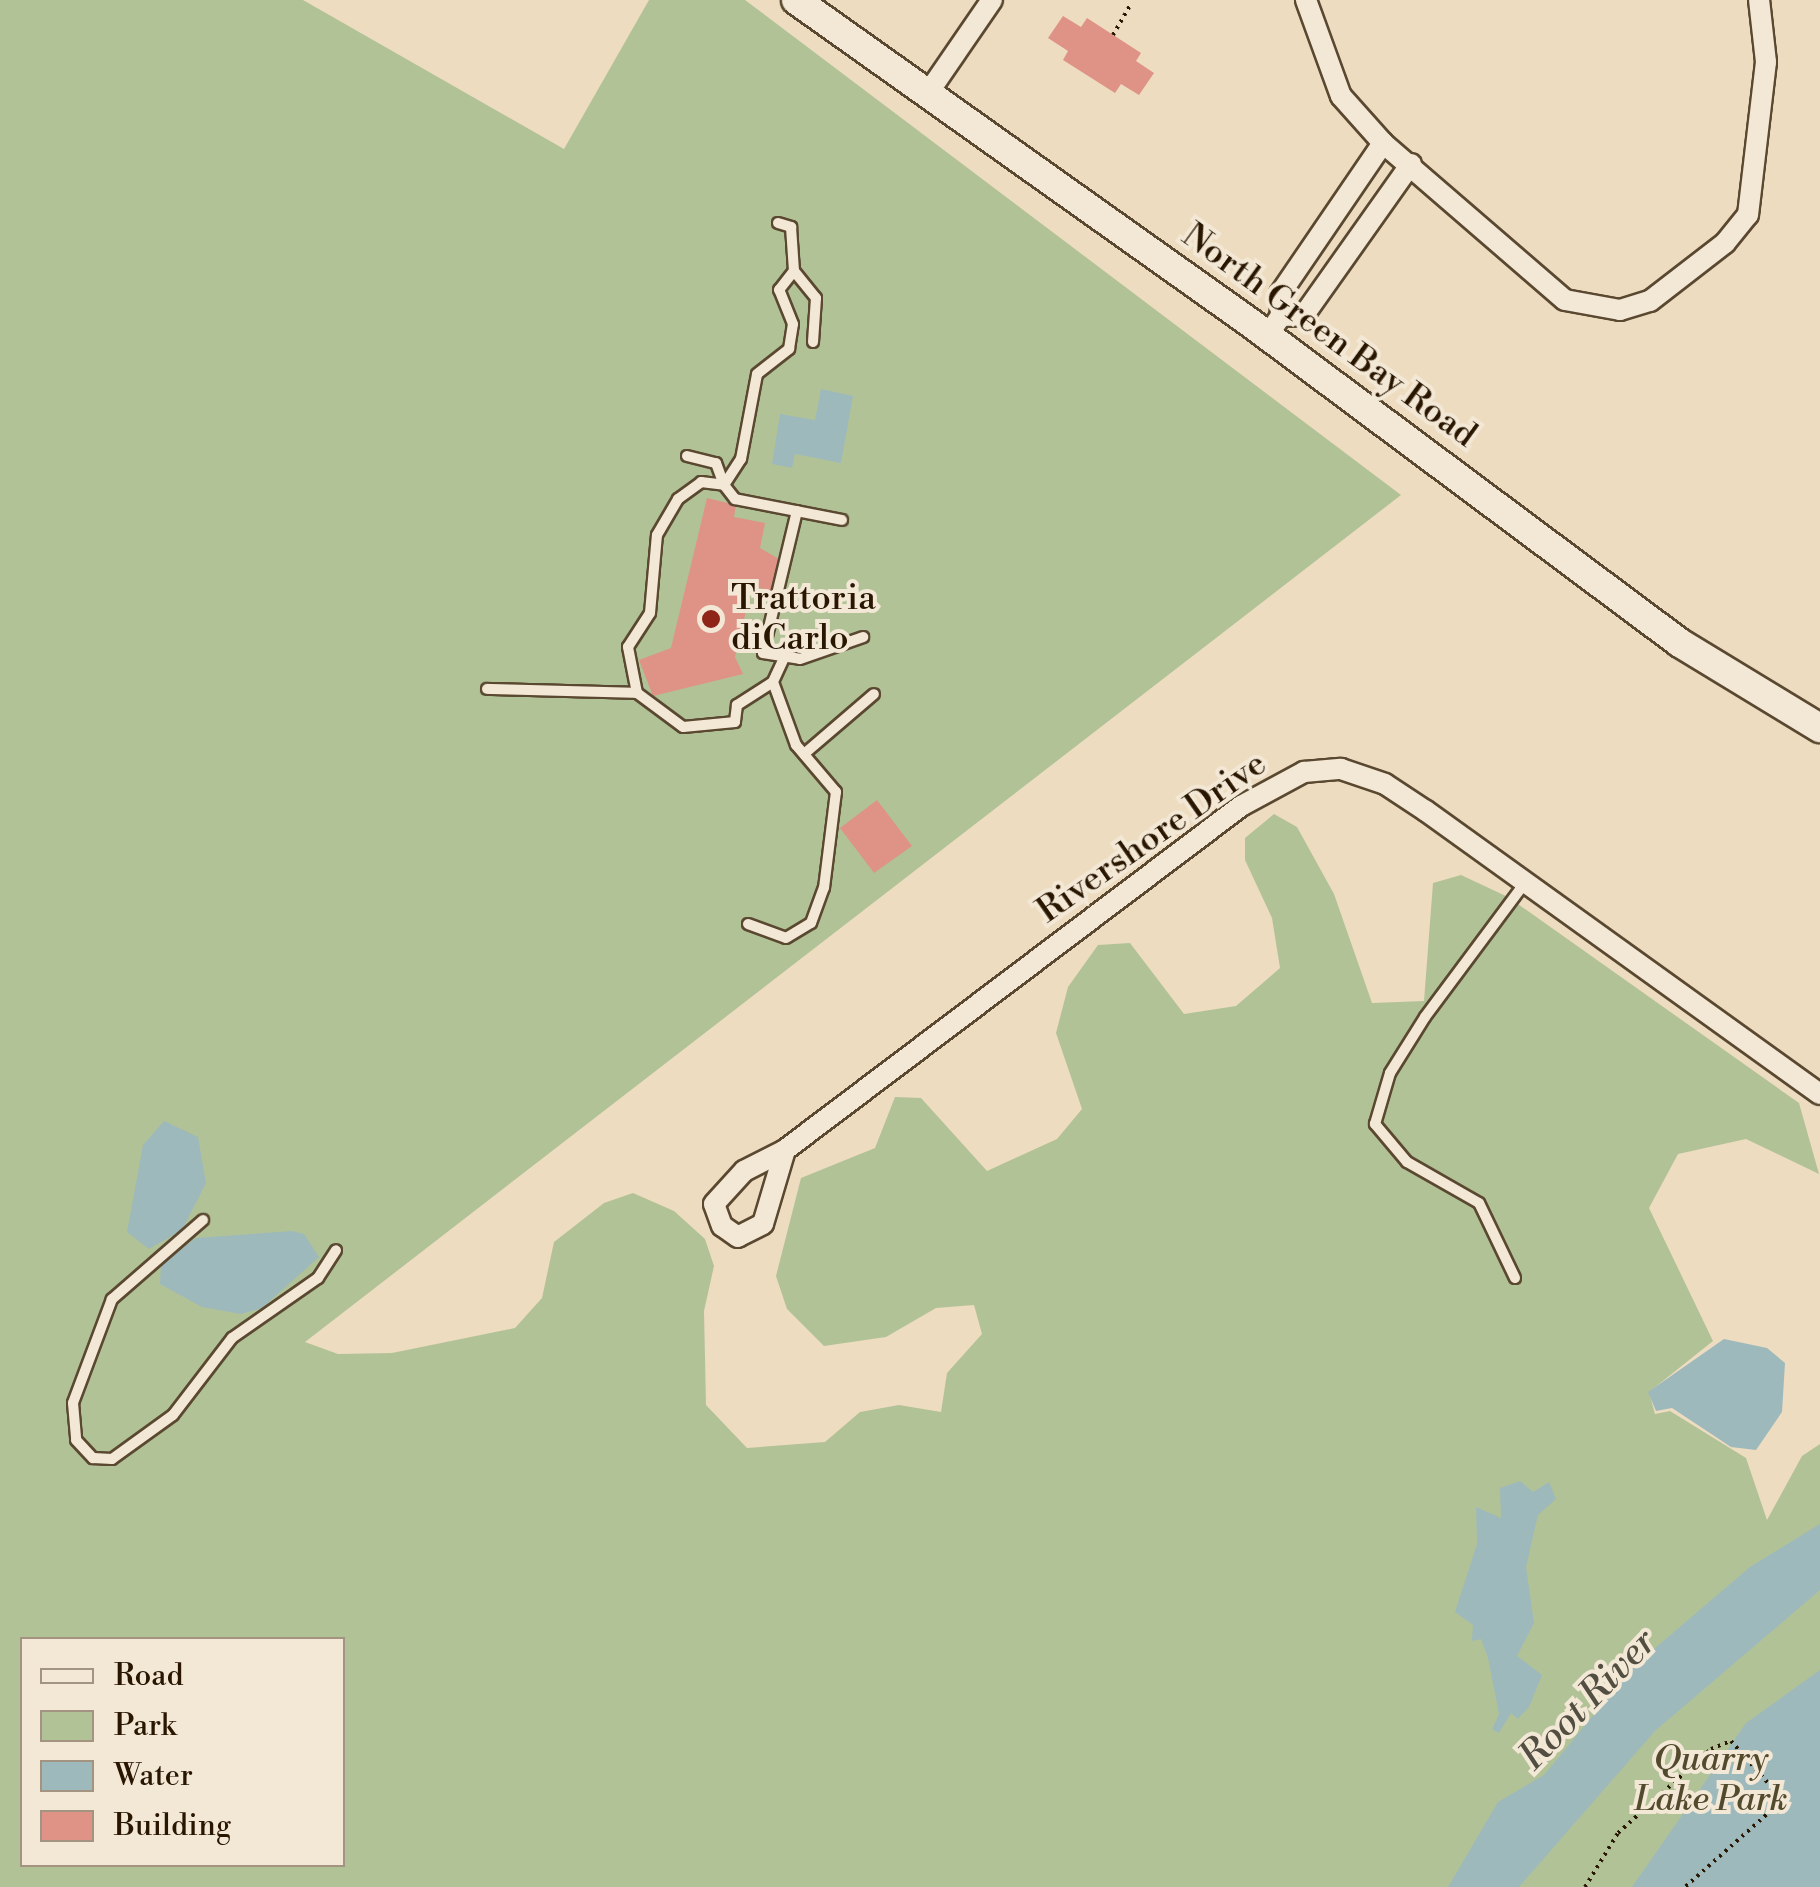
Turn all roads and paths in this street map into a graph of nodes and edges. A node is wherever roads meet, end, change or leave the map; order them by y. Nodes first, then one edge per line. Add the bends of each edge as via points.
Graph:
1 (796, 0) edge
2 (992, 0) edge
3 (1306, 0) edge
4 (1759, 0) edge
5 (1130, 6) dead end
6 (1113, 35) dead end
7 (928, 93) junction
8 (1383, 142) junction
9 (1411, 164) junction
10 (778, 222) dead end
11 (794, 270) junction
12 (1274, 326) junction
13 (813, 342) dead end
14 (688, 456) dead end
15 (724, 484) junction
16 (797, 511) junction
17 (842, 520) dead end
18 (863, 637) dead end
19 (784, 658) junction
20 (773, 682) junction
21 (487, 688) dead end
22 (636, 693) junction
23 (874, 694) dead end
24 (1820, 728) edge
25 (804, 754) junction
26 (1525, 882) junction
27 (748, 924) dead end
28 (1820, 1094) edge
29 (786, 1150) dead end
30 (203, 1220) dead end
31 (336, 1250) dead end
32 (1515, 1278) dead end
33 (1585, 1887) edge
34 (1684, 1887) edge

1 - 7 street, North Green Bay Road
2 - 7 street
3 - 8 street via 1341,96
4 - 9 street via 1766,62 1753,195 1741,228 1650,300 1592,310 1565,300
5 - 6 path
7 - 12 street, North Green Bay Road
8 - 9 street
8 - 12 street via 1280,294
9 - 12 street via 1304,315
10 - 11 lane via 793,231
11 - 13 lane via 816,298
11 - 15 lane via 779,290 793,324 789,349 757,374 741,459
12 - 24 street, North Green Bay Road via 1680,643
14 - 15 lane via 716,464
15 - 16 lane via 735,499
15 - 22 lane via 688,489 657,535 650,613 628,647
16 - 17 lane
16 - 19 lane via 763,653
18 - 19 lane
19 - 20 lane
20 - 22 lane via 737,704 735,722 698,728 684,728
20 - 25 lane
21 - 22 lane
23 - 25 lane
25 - 27 lane via 836,792 818,910 786,938
26 - 28 street, Rivershore Drive
26 - 29 street, Rivershore Drive via 1385,784 1340,769 1304,772 1241,806
26 - 32 lane via 1424,1017 1390,1073 1376,1124 1408,1162 1479,1203
30 - 31 lane via 112,1299 73,1403 76,1440 93,1458 112,1459 173,1415 232,1338 318,1278
33 - 34 path via 1618,1834 1712,1748 1731,1741 1783,1800

